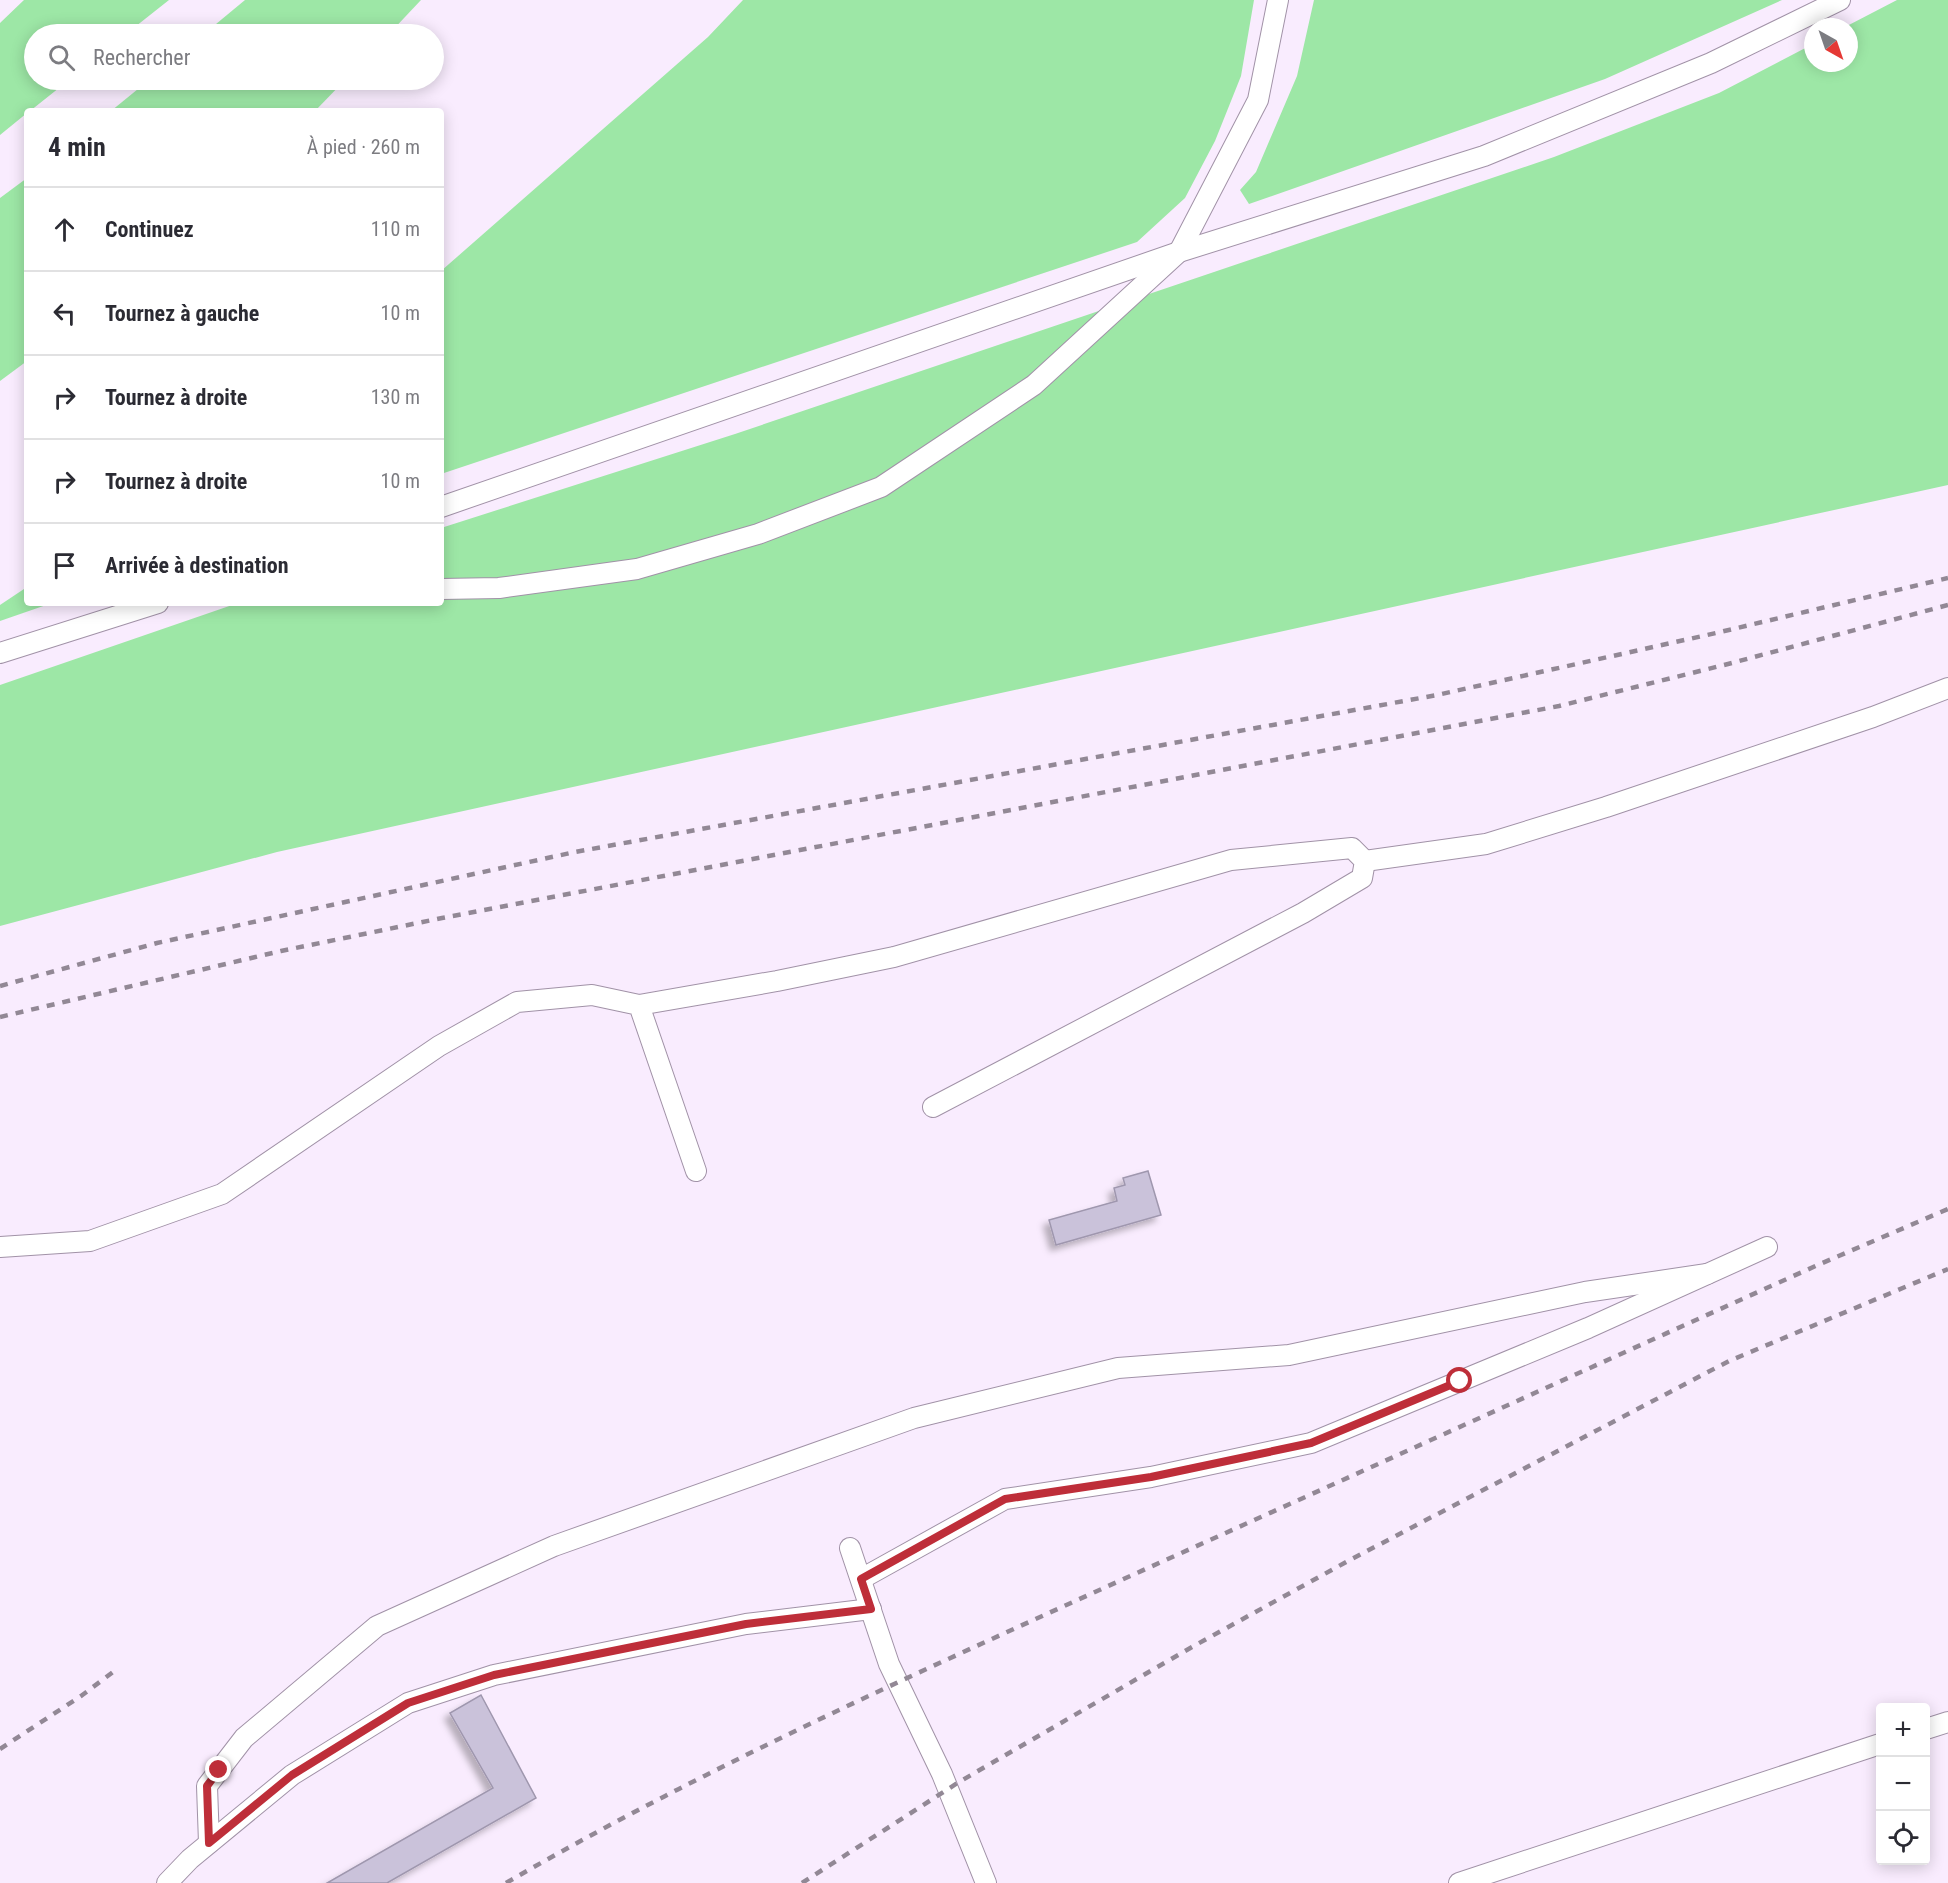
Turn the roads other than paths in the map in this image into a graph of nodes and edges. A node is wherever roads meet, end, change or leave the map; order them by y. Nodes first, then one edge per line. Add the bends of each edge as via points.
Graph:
1 (1278, 0) edge
2 (1840, 0) edge
3 (1179, 252) junction
4 (444, 506) edge
5 (444, 589) edge
6 (149, 606) edge
7 (0, 653) edge
8 (1948, 688) edge
9 (1365, 861) junction
10 (639, 1005) junction
11 (933, 1107) dead end
12 (696, 1171) dead end
13 (0, 1246) edge
14 (1767, 1247) dead end
15 (1707, 1274) junction
16 (850, 1548) dead end
17 (861, 1579) junction
18 (871, 1609) junction
19 (1948, 1722) edge
20 (1930, 1728) edge
21 (1876, 1746) edge
22 (209, 1843) junction
23 (167, 1883) edge
24 (986, 1883) edge
25 (1459, 1883) edge

1 - 3 lane via 1258,100
2 - 3 lane via 1711,63 1484,156
3 - 4 lane
3 - 5 lane via 1034,385 881,487 758,534 637,569 499,588
6 - 7 lane
8 - 9 lane via 1874,717 1486,844
9 - 10 lane via 1352,848 1231,860 894,957
9 - 11 lane via 1362,878 1337,893
10 - 12 lane
10 - 13 lane via 592,995 517,1002 439,1046 222,1194 90,1241
14 - 15 lane
15 - 17 lane via 1311,1443 1151,1477 1005,1499
15 - 22 lane via 1585,1292 1289,1355 1118,1368 914,1418 554,1546 377,1626 244,1738 207,1786
16 - 17 lane
17 - 18 lane
18 - 22 lane via 746,1624 494,1675 408,1703 292,1775
18 - 24 lane via 889,1664 942,1774
19 - 20 lane
21 - 25 lane
22 - 23 lane

